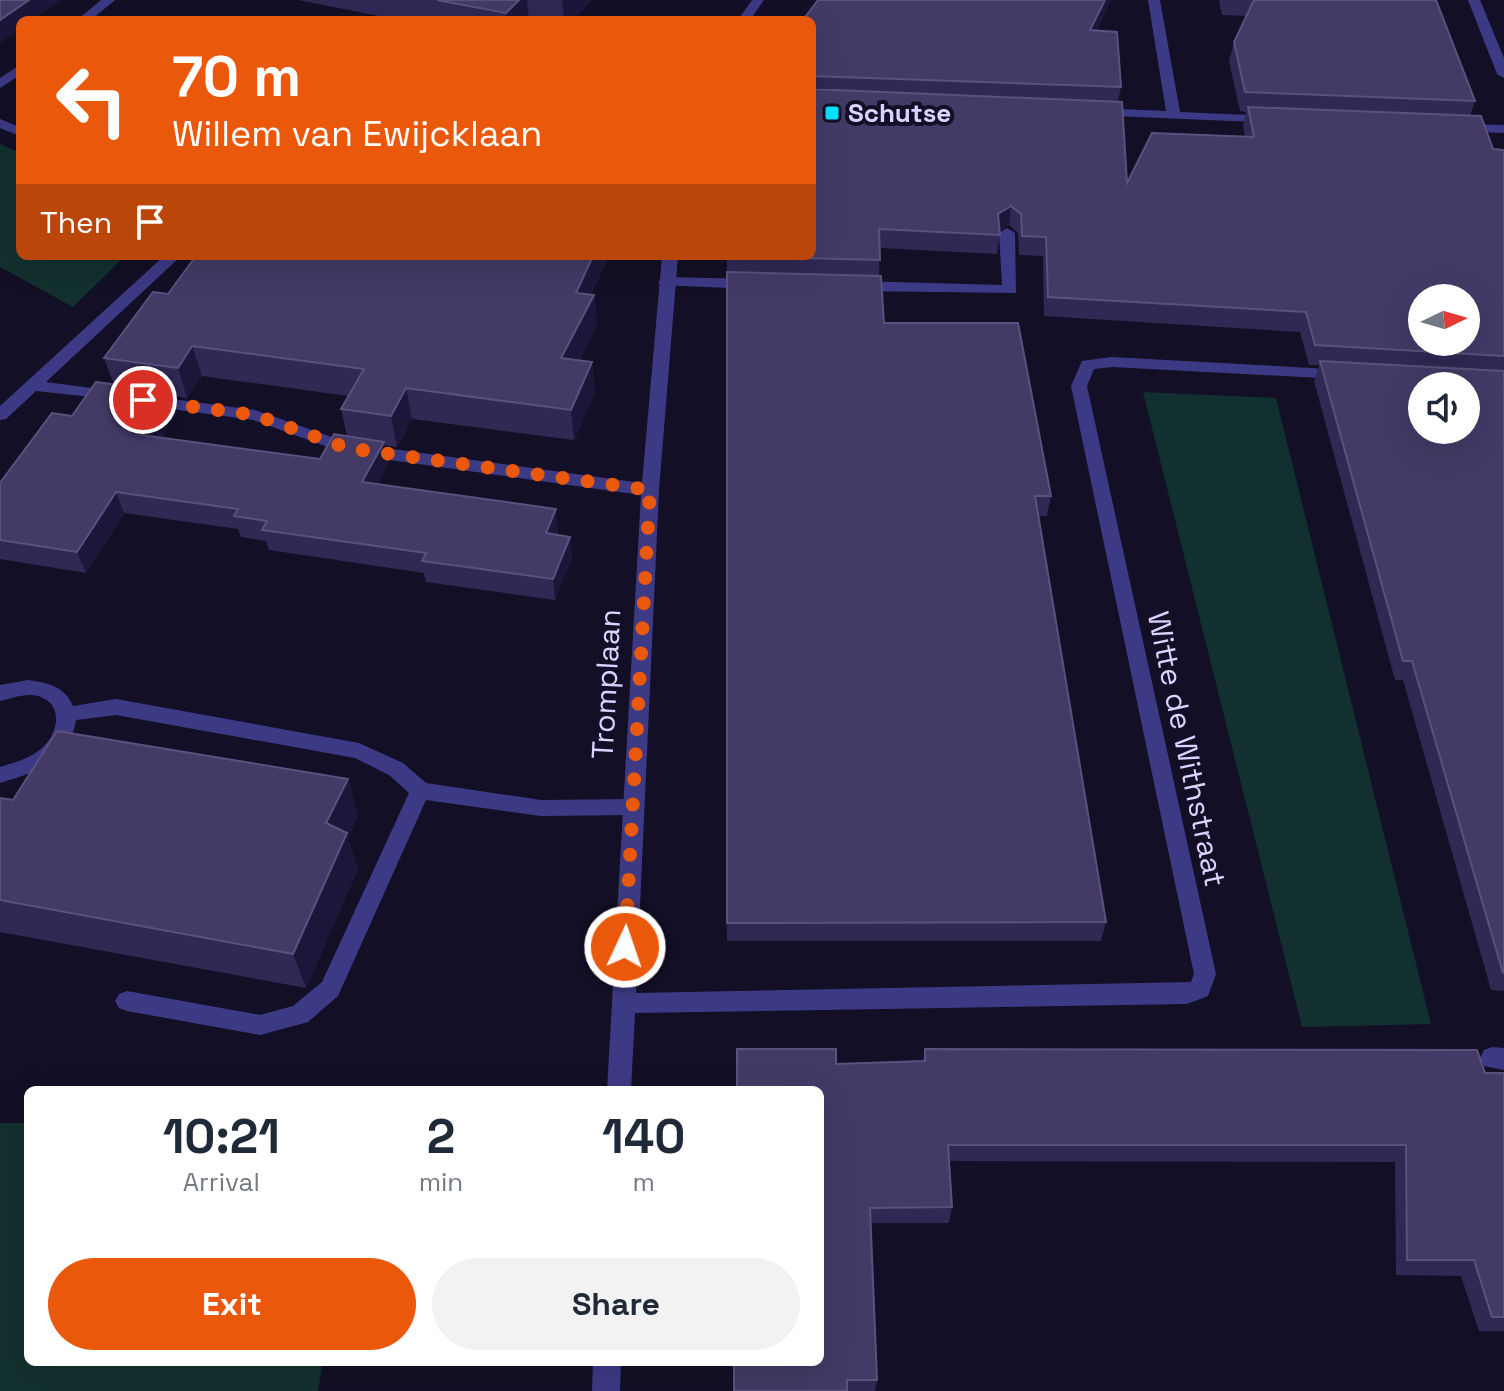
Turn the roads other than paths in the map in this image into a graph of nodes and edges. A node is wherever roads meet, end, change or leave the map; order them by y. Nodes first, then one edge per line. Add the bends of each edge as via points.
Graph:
1 (109, 0) edge
2 (1154, 0) edge
3 (1474, 0) edge
4 (88, 16) edge
5 (1504, 74) edge
6 (1076, 112) edge
7 (1174, 116) junction
8 (1281, 120) edge
9 (1445, 127) edge
10 (1504, 129) edge
11 (1007, 233) edge
12 (169, 260) edge
13 (669, 260) edge
14 (666, 282) junction
15 (770, 284) edge
16 (844, 285) edge
17 (1364, 376) edge
18 (31, 385) junction
19 (0, 415) edge
20 (650, 490) junction
21 (0, 693) edge
22 (68, 714) junction
23 (0, 775) edge
24 (420, 791) junction
25 (633, 807) junction
26 (127, 1001) dead end
27 (622, 1003) junction
28 (619, 1086) edge
29 (607, 1366) edge
30 (606, 1391) edge

1 - 4 street
2 - 7 street
3 - 5 street
6 - 7 street
7 - 8 street
9 - 10 street
11 - 16 street via 1010,290
12 - 18 street
13 - 14 street, Tromplaan
14 - 15 street
14 - 20 street, Tromplaan
17 - 27 street, Witte de Withstraat via 1112,362 1088,365 1079,386 1205,974 1200,989 1187,994
18 - 19 street
18 - 20 street via 255,415 347,448
20 - 25 street, Tromplaan
21 - 22 street via 44,690 58,697
22 - 23 street via 65,737 53,751 38,763
22 - 24 street via 116,707 359,751 396,769
24 - 25 street via 541,808
24 - 26 street via 330,989 300,1015 260,1025
25 - 27 street, Tromplaan
27 - 28 street, Tromplaan
29 - 30 street

